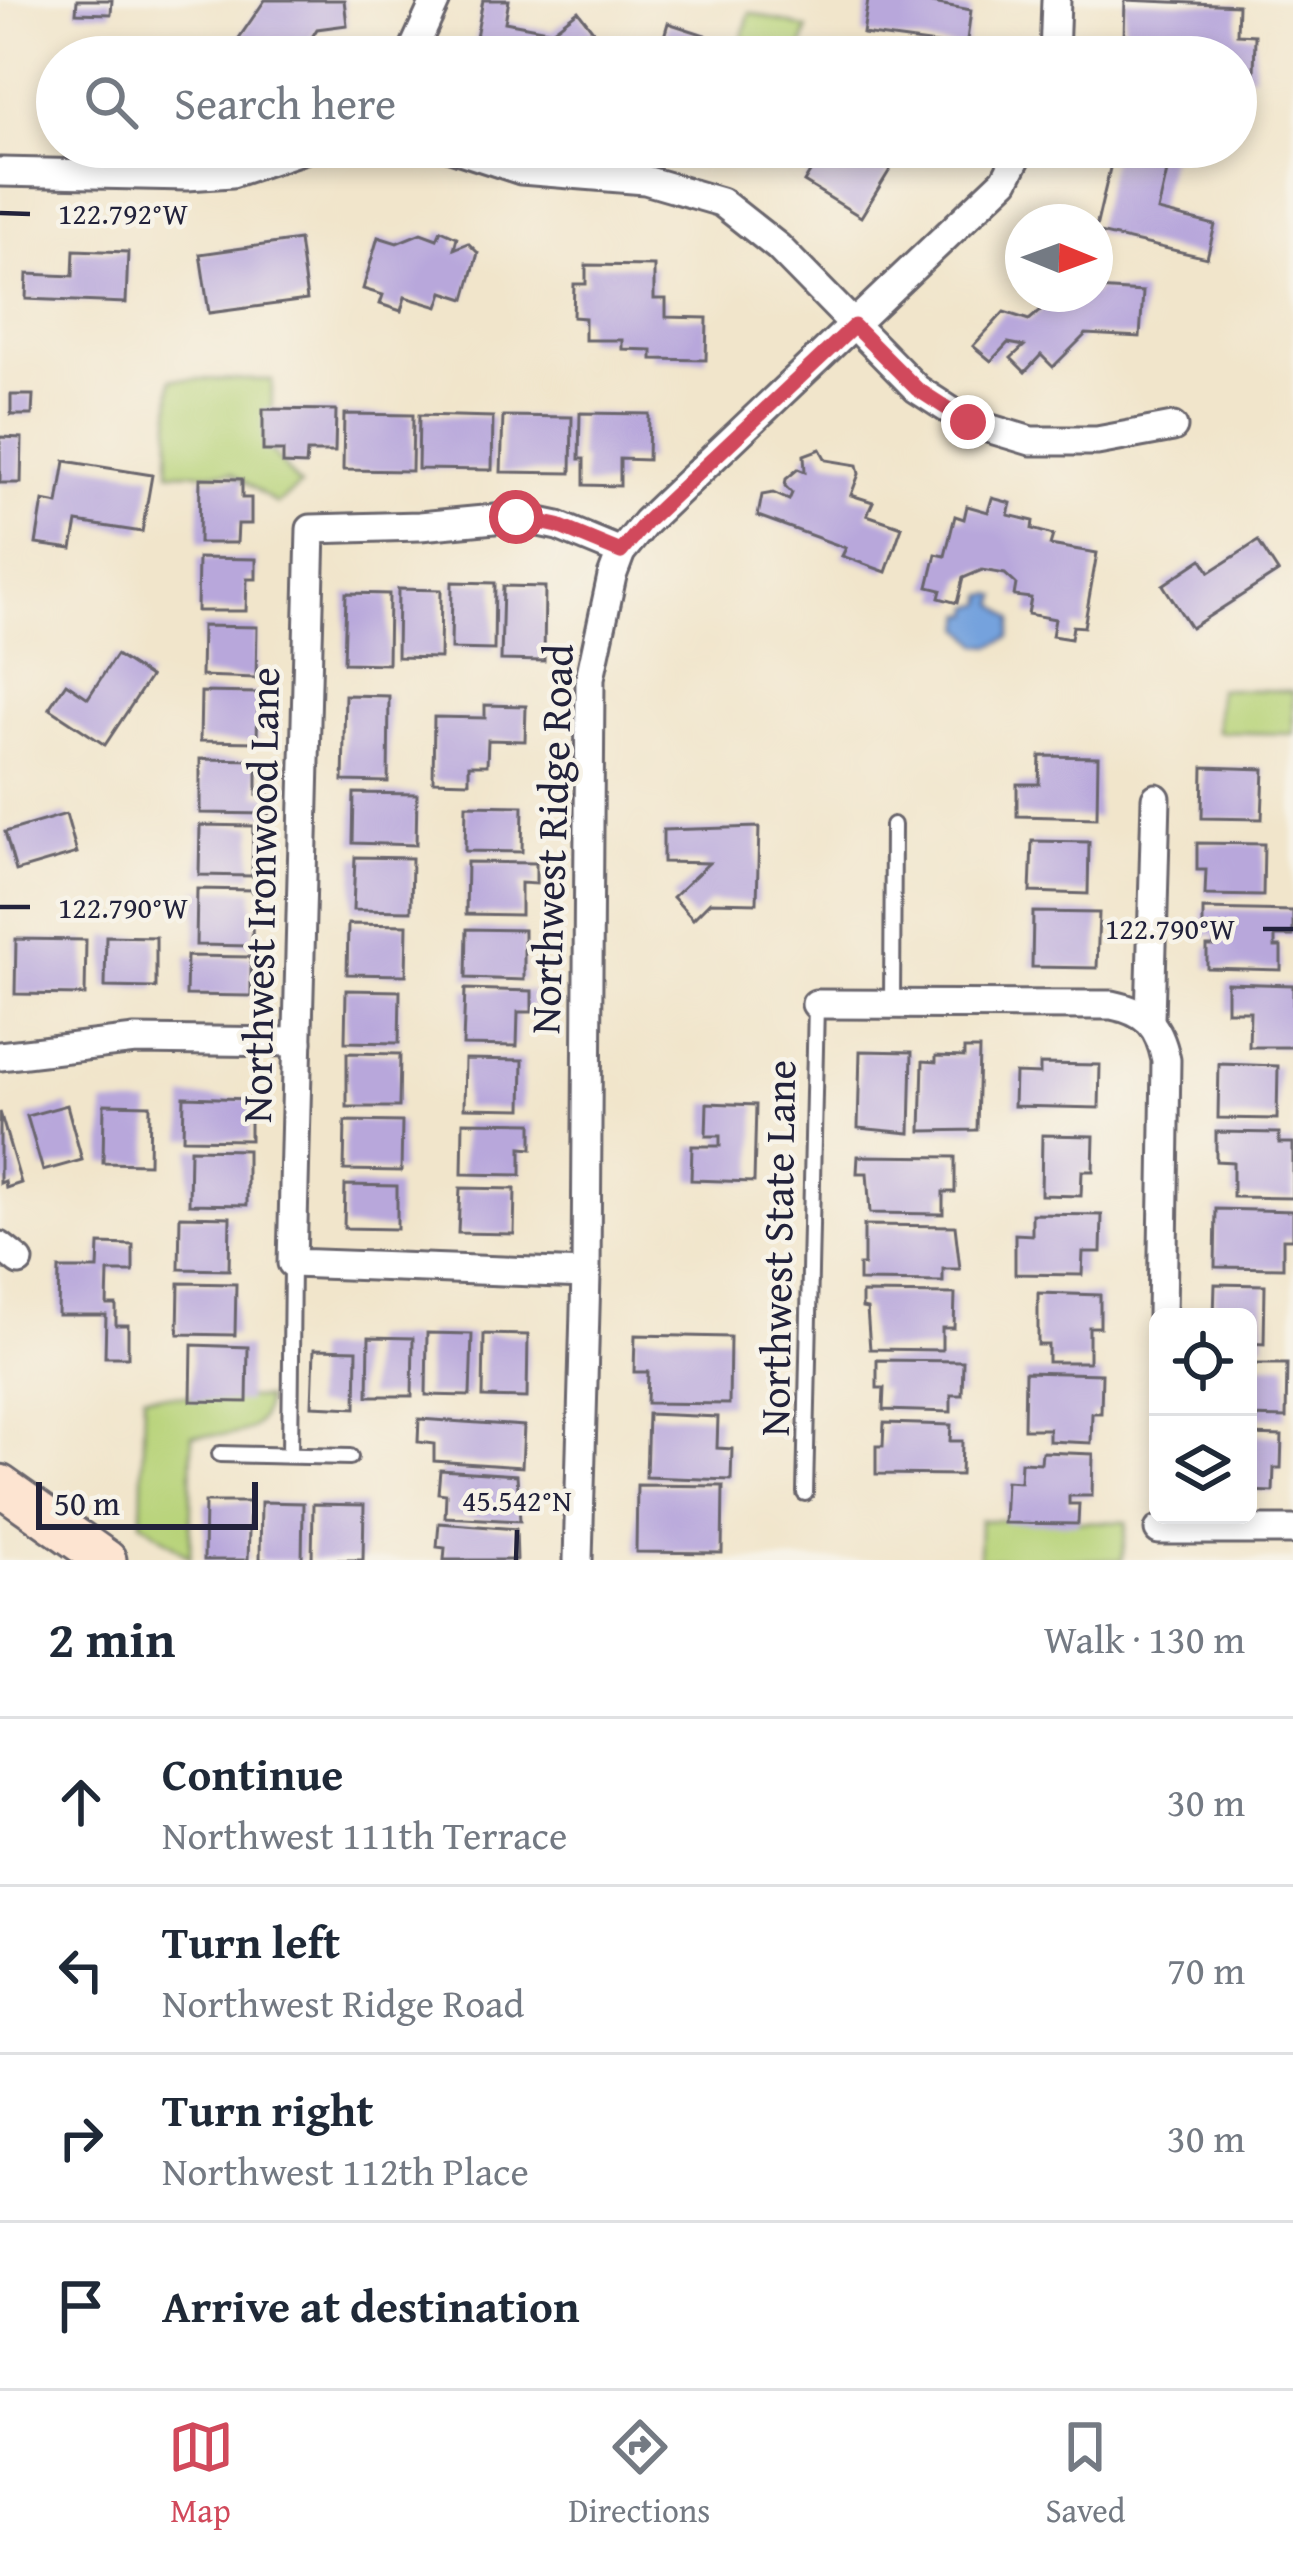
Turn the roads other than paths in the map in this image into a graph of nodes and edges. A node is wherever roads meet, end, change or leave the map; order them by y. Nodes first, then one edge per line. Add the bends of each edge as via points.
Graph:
1 (436, 0) edge
2 (1056, 0) edge
3 (420, 36) edge
4 (1055, 36) edge
5 (247, 168) edge
6 (515, 168) edge
7 (1011, 168) edge
8 (0, 172) edge
9 (854, 326) junction
10 (1172, 427) dead end
11 (621, 552) junction
12 (1156, 798) dead end
13 (893, 825) dead end
14 (816, 1004) joint
15 (892, 1004) junction
16 (1150, 1019) junction
17 (298, 1042) junction
18 (0, 1056) edge
19 (292, 1263) junction
20 (586, 1274) junction
21 (1162, 1308) edge
22 (220, 1454) dead end
23 (290, 1455) junction
24 (350, 1457) dead end
25 (0, 1485) edge
26 (805, 1493) dead end
27 (1159, 1524) edge
28 (1192, 1524) edge
29 (1293, 1530) edge
30 (106, 1560) edge
31 (578, 1560) edge
32 (1157, 1560) edge

1 - 3 street
2 - 4 street
5 - 8 street via 187,176
6 - 9 street via 645,180 721,202
7 - 9 street, Northwest Ridge Road
9 - 10 street via 917,389 968,422 1030,441 1097,441
9 - 11 street, Northwest Ridge Road
11 - 17 street, Northwest Ironwood Lane via 516,517 311,529
11 - 20 street, Northwest Ridge Road via 590,678
12 - 16 street
13 - 15 lane
14 - 15 street
14 - 26 lane, Northwest State Lane
15 - 16 street via 1112,1005
16 - 21 street via 1166,1060
17 - 18 street via 135,1040
17 - 19 street, Northwest Ironwood Lane
19 - 20 street
19 - 23 lane
20 - 31 street, Northwest Ridge Road
22 - 23 lane
23 - 24 lane
25 - 30 street via 67,1542
27 - 32 street
28 - 29 street

